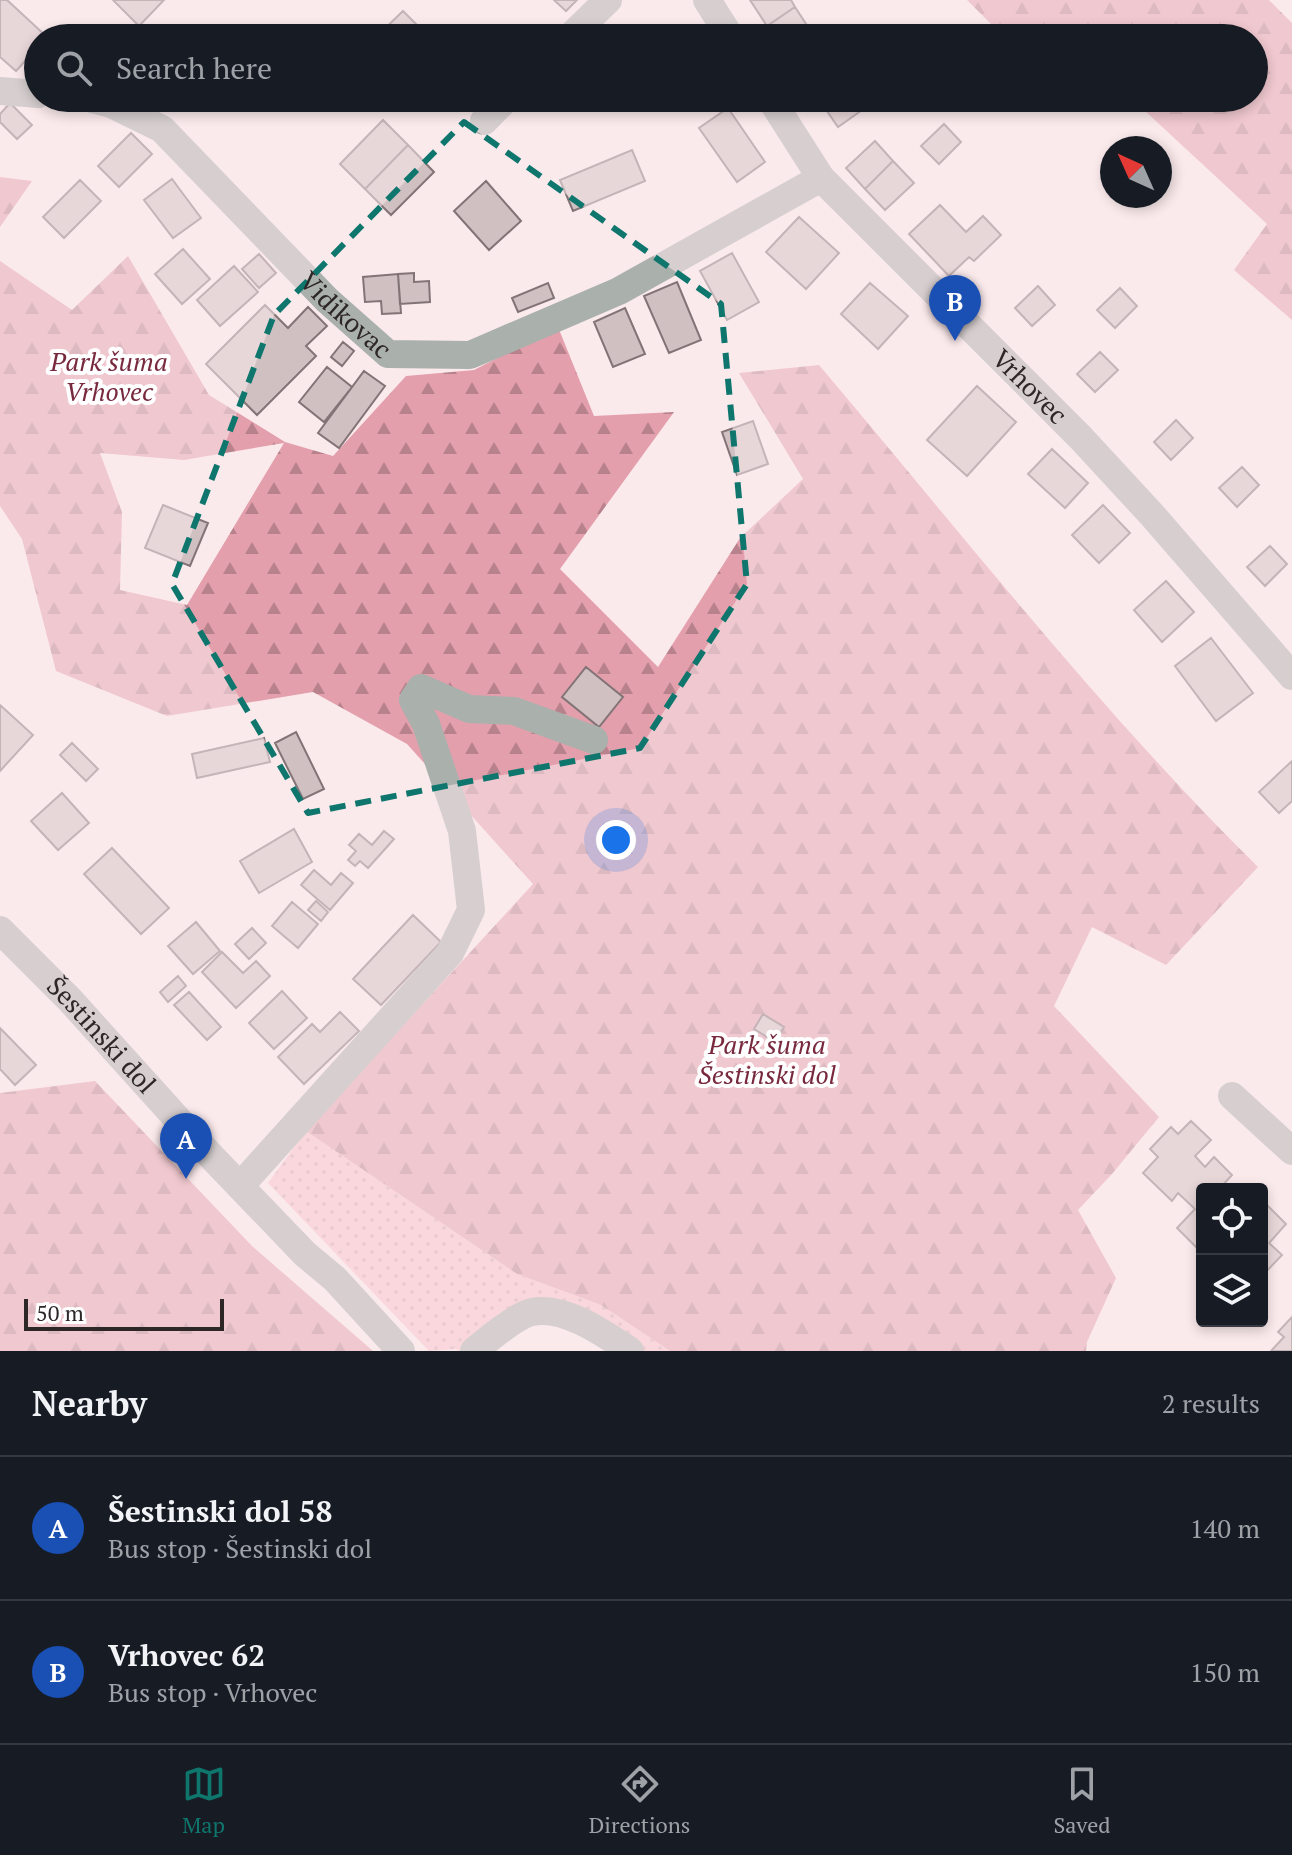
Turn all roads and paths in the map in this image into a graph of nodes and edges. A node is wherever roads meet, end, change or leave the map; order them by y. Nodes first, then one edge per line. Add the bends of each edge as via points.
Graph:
1 (608, 0) edge
2 (707, 0) edge
3 (583, 24) edge
4 (722, 24) edge
5 (0, 91) edge
6 (24, 93) edge
7 (127, 112) edge
8 (493, 112) edge
9 (779, 112) edge
10 (484, 121) dead end
11 (821, 178) junction
12 (1292, 676) edge
13 (594, 740) dead end
14 (0, 930) edge
15 (1232, 1096) dead end
16 (1292, 1151) edge
17 (240, 1186) junction
18 (401, 1351) edge
19 (474, 1351) edge
20 (630, 1351) edge

1 - 3 street
2 - 4 street
5 - 6 street
7 - 11 street, Vidikovac via 162,129 327,300 388,354 470,355 619,291
8 - 10 street
9 - 11 street, Vrhovec
11 - 12 street, Vrhovec via 1081,438
13 - 17 street via 514,711 469,709 421,688 413,700 462,831 471,910 450,953
14 - 17 street, Šestinski dol
15 - 16 street
17 - 18 street, Šestinski dol
19 - 20 street via 531,1312 560,1314 589,1325

